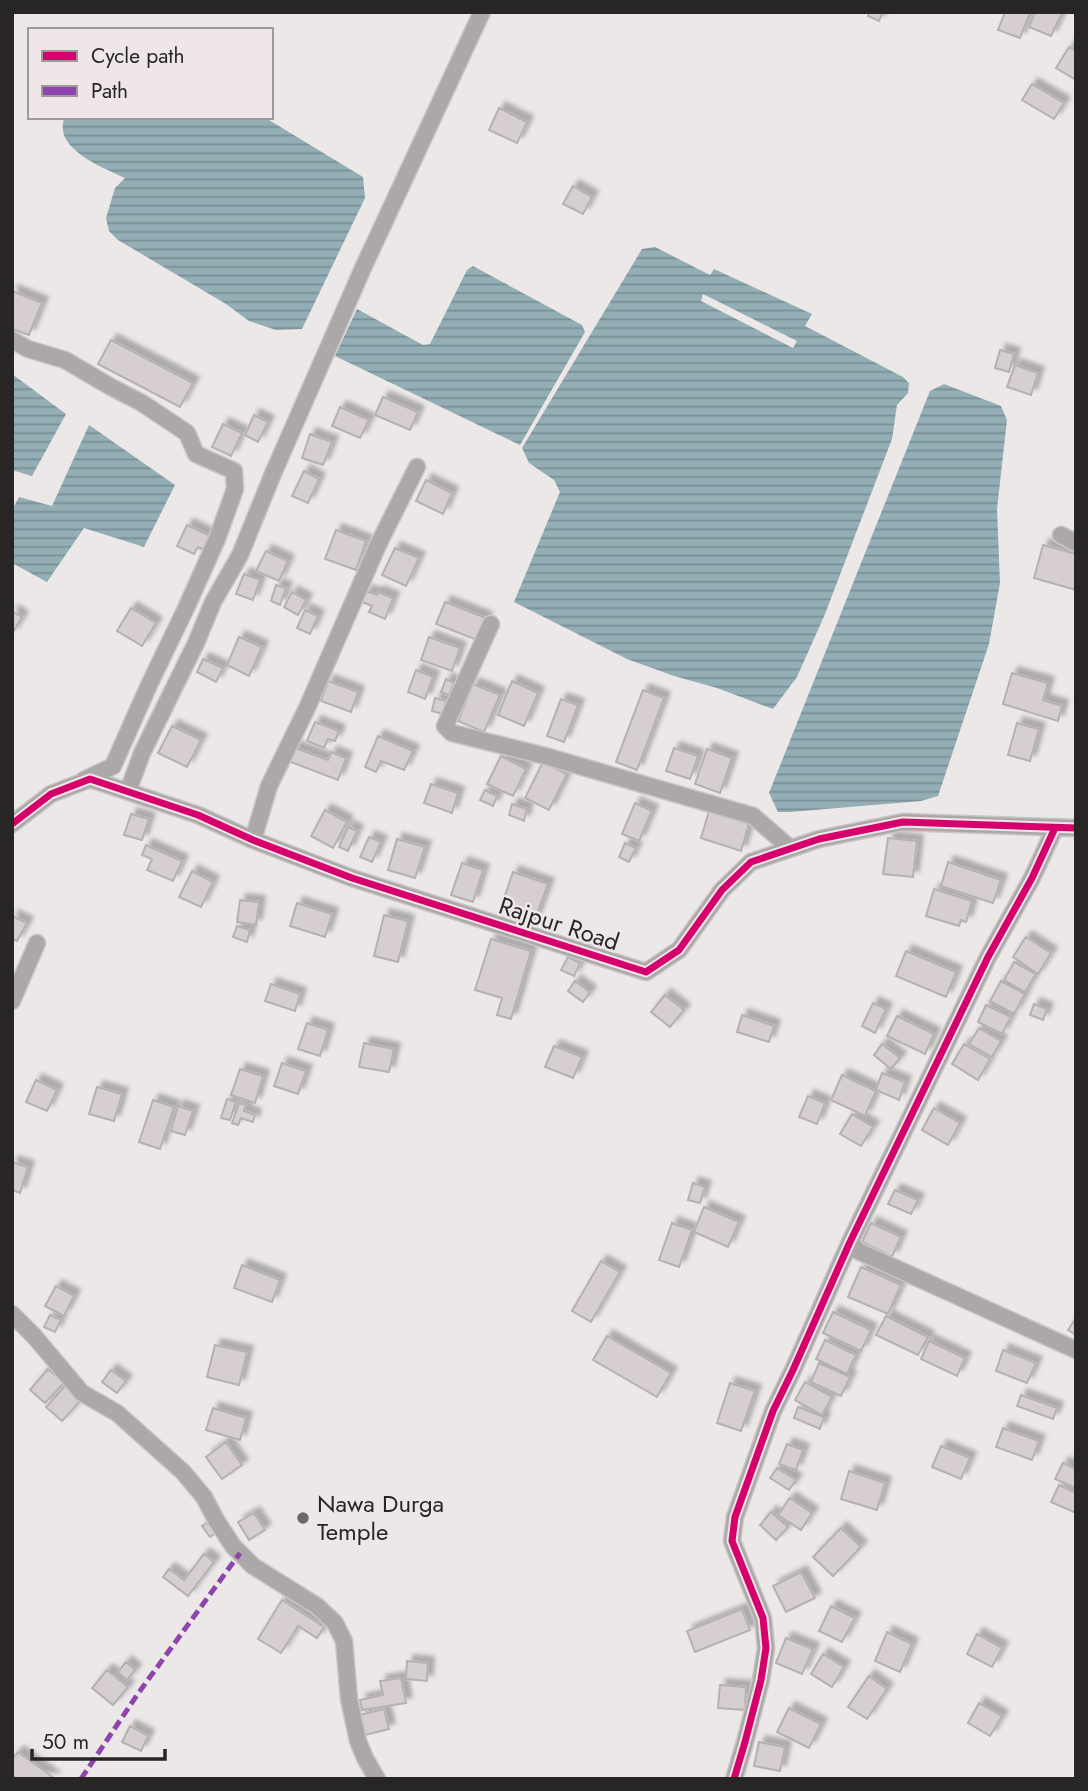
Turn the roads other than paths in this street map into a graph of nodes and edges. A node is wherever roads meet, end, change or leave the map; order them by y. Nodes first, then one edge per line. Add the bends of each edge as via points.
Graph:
1 (482, 12) edge
2 (12, 340) edge
3 (417, 467) dead end
4 (491, 624) dead end
5 (77, 784) junction
6 (128, 791) junction
7 (12, 824) edge
8 (1055, 828) junction
9 (1076, 828) edge
10 (253, 840) junction
11 (790, 848) junction
12 (37, 943) dead end
13 (12, 1001) edge
14 (850, 1242) junction
15 (12, 1314) edge
16 (1076, 1350) edge
17 (377, 1779) edge
18 (734, 1779) edge

1 - 6 street via 363,268 240,555 213,602
2 - 5 street via 65,360 142,403 187,433 196,454 234,471 235,489 217,539 113,766
3 - 10 street via 269,786
4 - 11 street via 445,726 452,733 753,816
5 - 6 street, Rajpur Road via 90,779
5 - 7 street, Rajpur Road via 51,794
6 - 10 street, Rajpur Road
8 - 9 street, Rajpur Road
8 - 11 street, Rajpur Road via 903,822
8 - 14 street
10 - 11 street, Rajpur Road via 352,878 646,972 679,950 722,890 751,862
12 - 13 street
14 - 16 street via 858,1251
14 - 18 street via 773,1410 735,1517 732,1541 763,1618 766,1648
15 - 17 street via 82,1393 117,1413 183,1472 233,1546 253,1566 317,1606 335,1623 344,1641 358,1741

